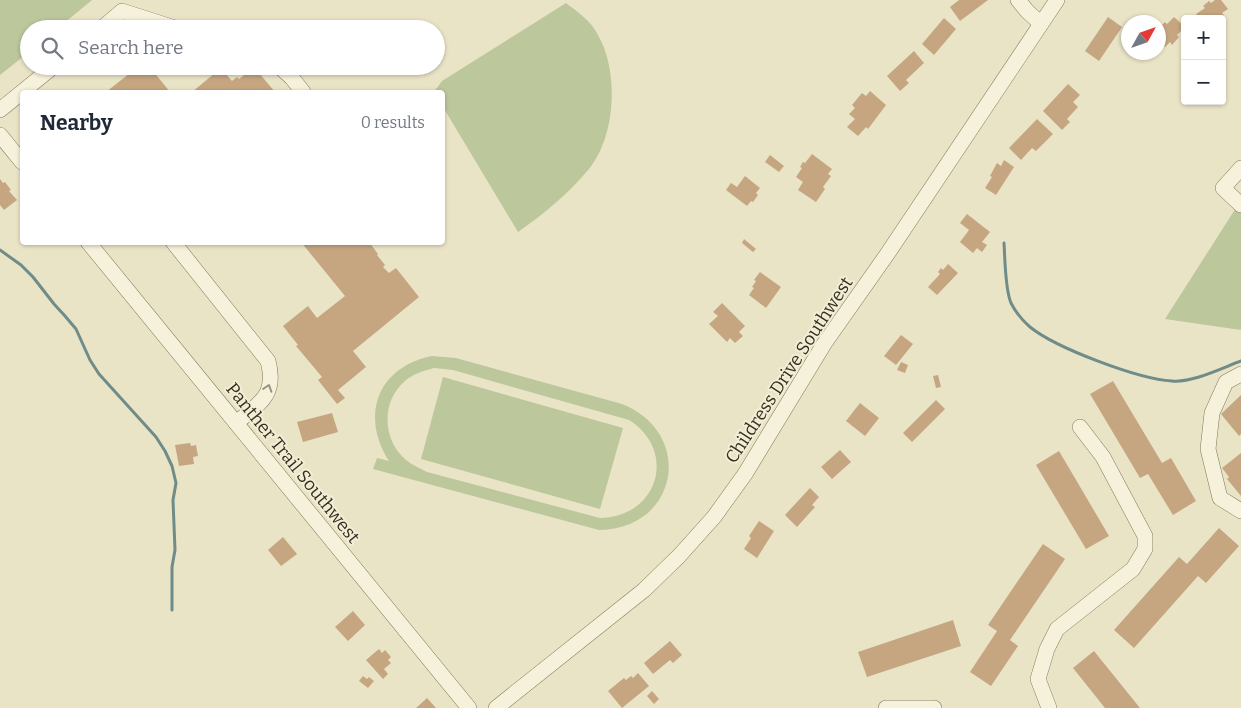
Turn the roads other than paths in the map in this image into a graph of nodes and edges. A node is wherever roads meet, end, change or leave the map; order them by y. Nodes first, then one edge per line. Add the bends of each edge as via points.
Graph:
1 (1018, 0) edge
2 (1056, 0) edge
3 (111, 20) edge
4 (150, 20) edge
5 (1041, 24) junction
6 (43, 75) edge
7 (289, 75) edge
8 (25, 90) edge
9 (301, 90) edge
10 (20, 94) edge
11 (0, 110) edge
12 (0, 135) edge
13 (20, 160) edge
14 (1241, 168) edge
15 (1241, 205) edge
16 (90, 245) edge
17 (175, 245) edge
18 (1241, 374) edge
19 (236, 423) junction
20 (1080, 427) dead end
21 (1241, 512) edge
22 (469, 708) edge
23 (496, 708) edge
24 (886, 708) edge
25 (934, 708) edge
26 (1049, 708) edge

1 - 5 street
2 - 5 street, Childress Drive Southwest
3 - 4 street via 122,11
5 - 23 street, Childress Drive Southwest via 824,344 745,474 714,517 644,590
6 - 8 street
7 - 9 street
10 - 11 street
12 - 13 street
14 - 15 street via 1223,188
16 - 19 street, Panther Trail Southwest
19 -> 17 street via 266,395 271,384 268,361
18 - 21 street via 1226,382 1212,413 1208,450 1220,498
19 - 22 street, Panther Trail Southwest
20 - 26 street via 1103,457 1145,536 1145,548 1133,569 1058,629 1047,649 1038,678
24 - 25 street

